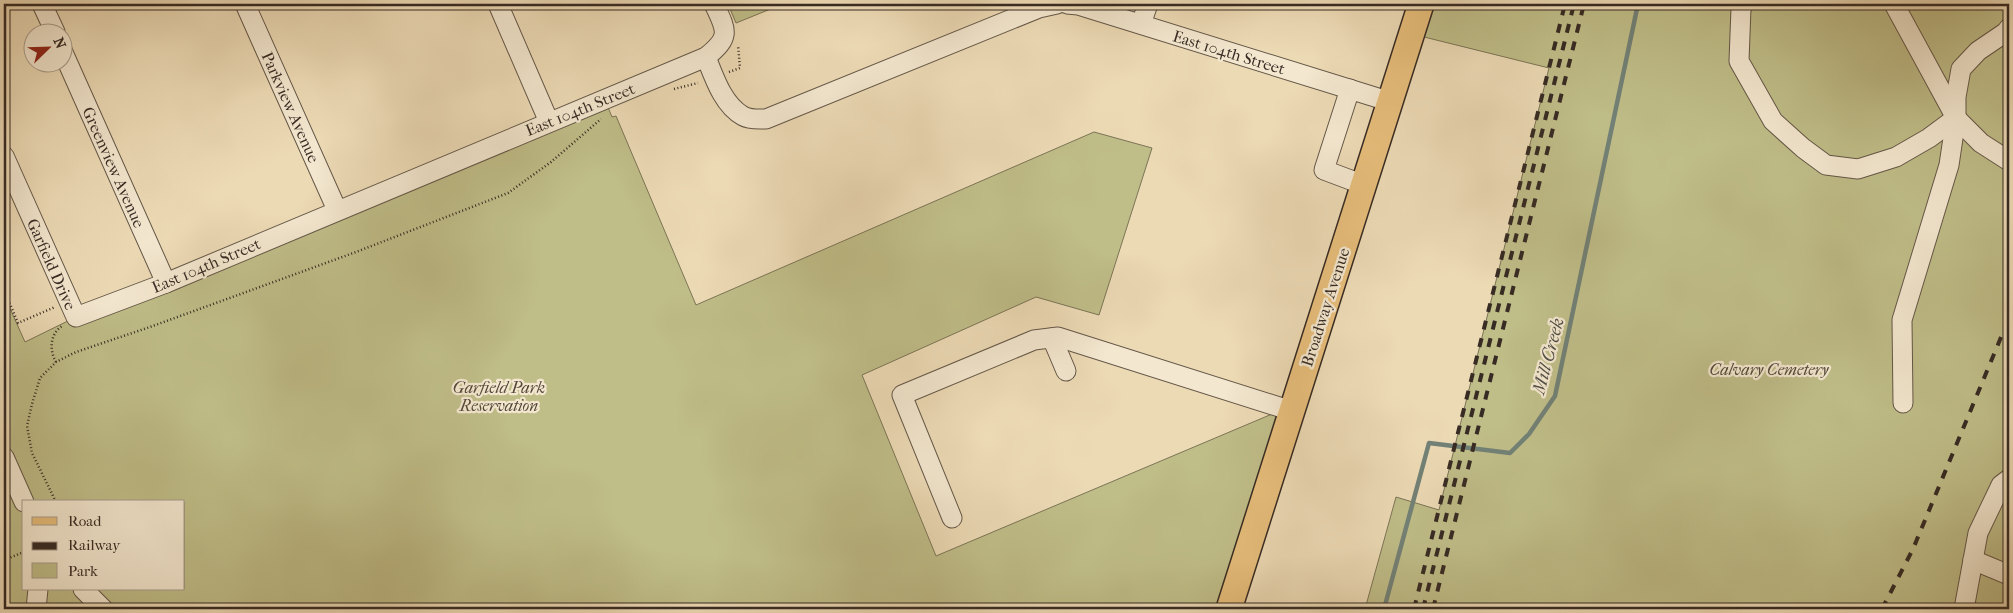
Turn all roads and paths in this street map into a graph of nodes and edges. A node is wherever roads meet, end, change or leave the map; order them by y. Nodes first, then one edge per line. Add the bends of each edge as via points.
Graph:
1 (42, 4) edge
2 (245, 4) edge
3 (498, 4) edge
4 (714, 4) edge
5 (1057, 4) edge
6 (1068, 4) edge
7 (1148, 4) edge
8 (1421, 4) edge
9 (1744, 4) edge
10 (1894, 4) edge
11 (50, 22) edge
12 (1141, 24) junction
13 (2009, 28) edge
14 (706, 57) junction
15 (72, 72) edge
16 (704, 81) dead end
17 (1350, 89) junction
18 (670, 90) dead end
19 (1391, 102) junction
20 (602, 118) dead end
21 (1956, 118) junction
22 (549, 122) junction
23 (4, 156) edge
24 (2009, 161) edge
25 (1364, 185) junction
26 (337, 210) junction
27 (166, 283) junction
28 (4, 290) edge
29 (57, 306) dead end
30 (76, 317) junction
31 (1052, 338) junction
32 (56, 362) junction
33 (1066, 371) dead end
34 (1904, 403) dead end
35 (1292, 411) junction
36 (4, 457) edge
37 (2009, 479) edge
38 (23, 500) edge
39 (55, 500) edge
40 (952, 518) dead end
41 (22, 553) edge
42 (4, 560) edge
43 (1973, 560) junction
44 (2009, 575) edge
45 (38, 590) edge
46 (83, 590) edge
47 (36, 609) edge
48 (103, 609) edge
49 (1229, 609) edge
50 (1964, 609) edge

1 - 11 street
2 - 26 street, Parkview Avenue
3 - 22 street
4 - 14 street via 724,24 724,38
5 - 14 street via 1040,8 766,119 751,119 731,106
6 - 12 street, East 104th Street
7 - 12 street
8 - 19 main road, Broadway Avenue
9 - 21 street via 1741,8 1739,61 1773,121 1826,164 1858,169 1896,157
10 - 21 street
12 - 17 street, East 104th Street
13 - 21 street via 1961,69
14 - 22 street, East 104th Street
15 - 27 street, Greenview Avenue
16 - 18 path
17 - 19 street, East 104th Street
17 - 25 street via 1324,170
19 - 25 main road, Broadway Avenue
20 - 32 path via 551,162 508,193
21 - 24 street via 1981,142
21 - 34 street via 1949,165 1902,320
22 - 26 street, East 104th Street
23 - 30 street, Garfield Drive
25 - 35 main road, Broadway Avenue
26 - 27 street, East 104th Street
27 - 30 street, East 104th Street
28 - 29 path via 18,323
30 - 32 path via 58,329 54,336 51,345
31 - 33 street
31 - 35 street via 1058,337
31 - 40 street via 1034,340 902,395
32 - 39 path via 40,378 27,426 32,453
35 - 49 main road, Broadway Avenue
36 - 38 street
37 - 43 street via 2001,485 1978,533
41 - 42 path
43 - 44 street
43 - 50 street
45 - 47 street
46 - 48 street

